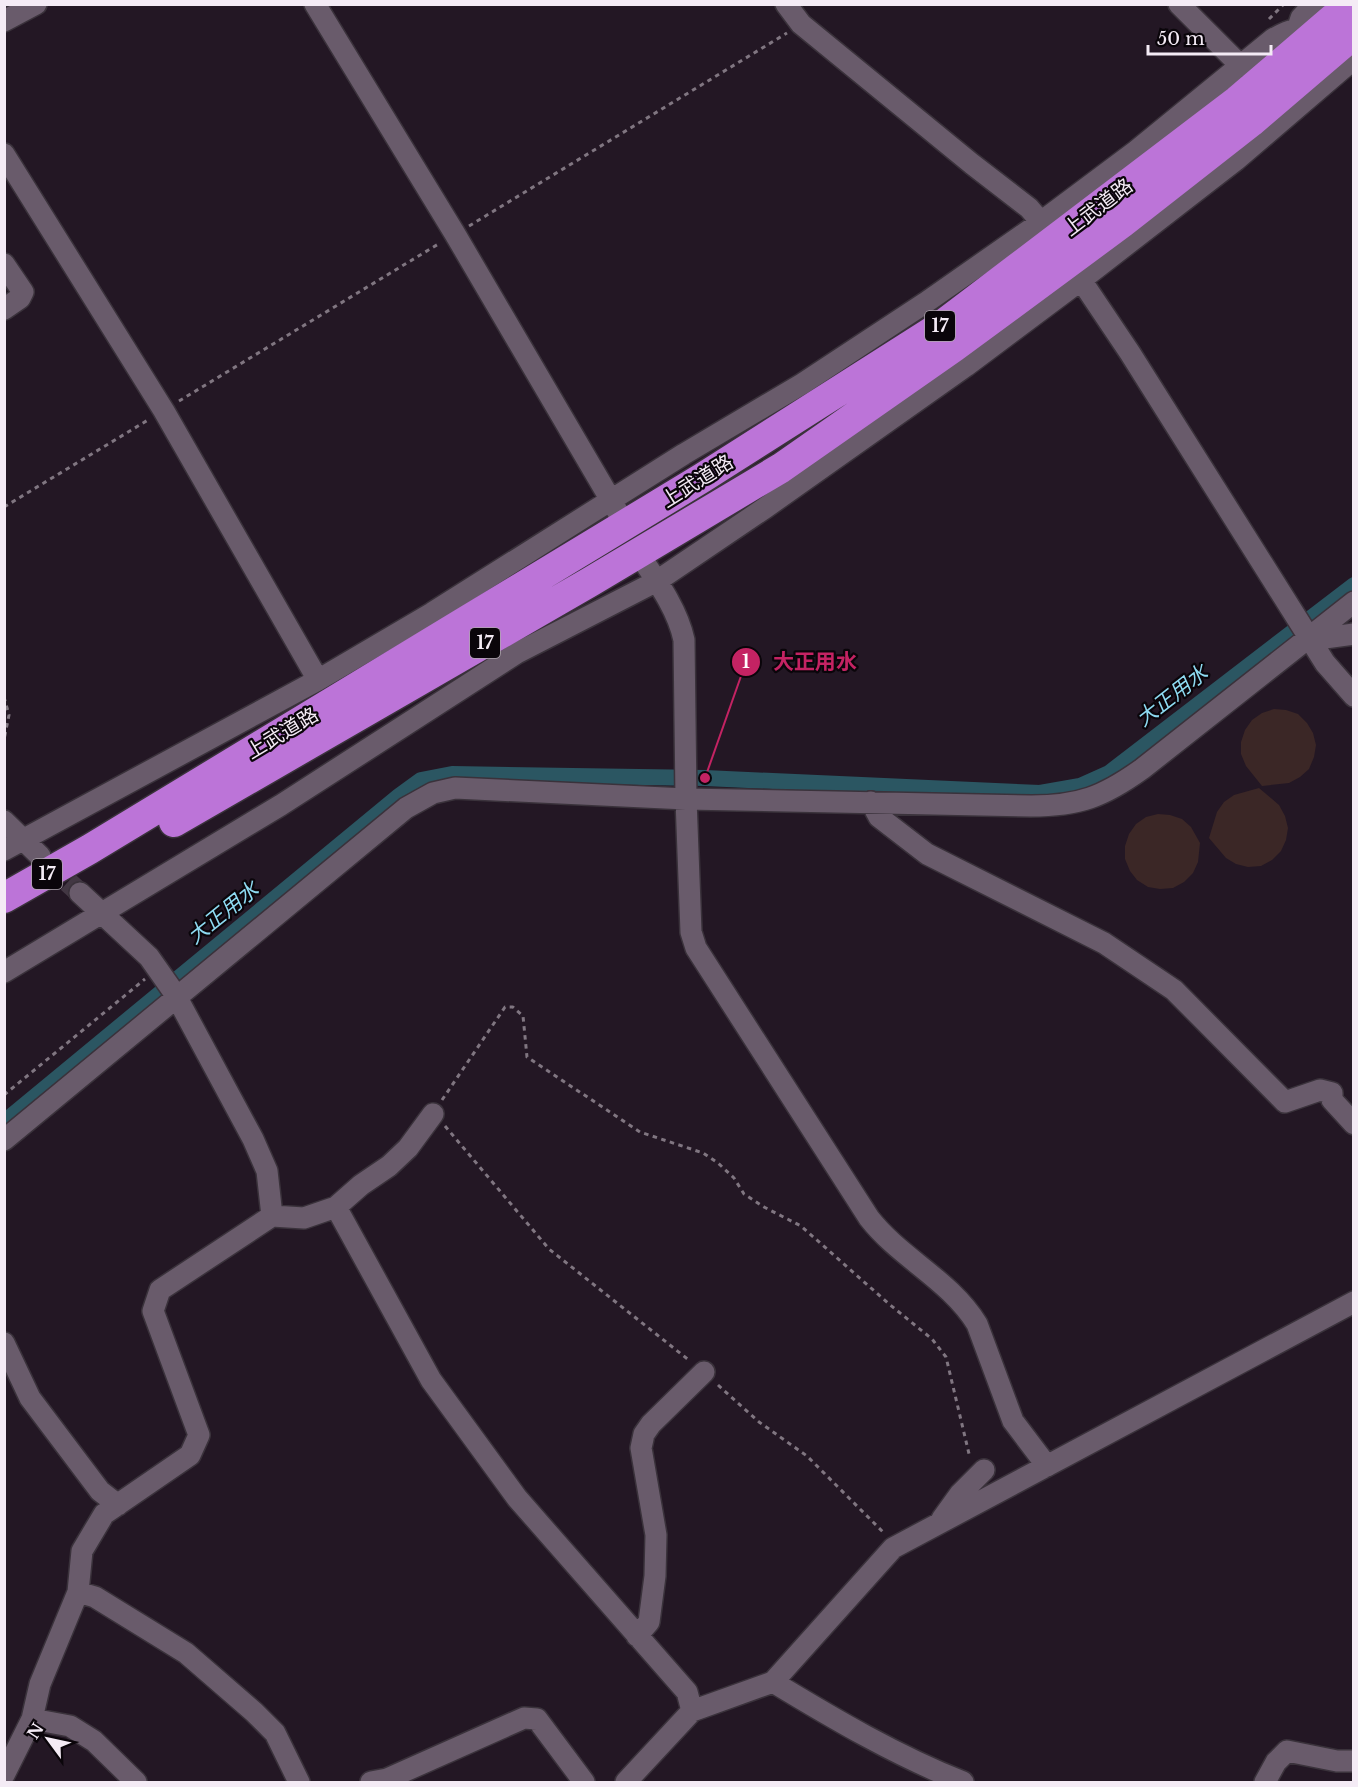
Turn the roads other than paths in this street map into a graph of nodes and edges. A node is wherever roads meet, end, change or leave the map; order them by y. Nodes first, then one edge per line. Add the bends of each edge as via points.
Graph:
1 (36, 4) edge
2 (315, 4) edge
3 (786, 4) edge
4 (1179, 4) edge
5 (1314, 4) edge
6 (1350, 4) edge
7 (4, 21) edge
8 (1305, 33) junction
9 (1352, 42) edge
10 (1241, 66) junction
11 (4, 154) edge
12 (1041, 222) junction
13 (4, 264) edge
14 (1081, 280) junction
15 (4, 309) edge
16 (616, 508) junction
17 (642, 559) dead end
18 (657, 581) junction
19 (1353, 602) edge
20 (1353, 634) edge
21 (1309, 637) junction
22 (318, 680) junction
23 (1353, 696) edge
24 (686, 795) junction
25 (871, 802) junction
26 (4, 821) edge
27 (14, 846) edge
28 (40, 856) tunnel mouth
29 (80, 892) tunnel mouth
30 (4, 898) edge
31 (103, 914) junction
32 (4, 920) edge
33 (4, 972) edge
34 (177, 996) junction
35 (433, 1114) road end
36 (1353, 1124) edge
37 (4, 1140) edge
38 (336, 1208) junction
39 (272, 1216) junction
40 (1353, 1302) edge
41 (4, 1343) edge
42 (704, 1372) road end
43 (1047, 1466) junction
44 (980, 1475) road end
45 (118, 1505) junction
46 (938, 1524) junction
47 (78, 1592) junction
48 (637, 1636) junction
49 (773, 1682) junction
50 (692, 1711) junction
51 (32, 1719) junction
52 (1353, 1761) edge
53 (4, 1775) edge
54 (136, 1782) edge
55 (299, 1782) edge
56 (371, 1782) edge
57 (584, 1782) edge
58 (626, 1782) edge
59 (963, 1782) edge
60 (1265, 1782) edge

1 - 7 street
2 - 16 street
3 - 12 street via 801,24 1029,208
4 - 10 street
5 - 8 street via 1301,18
6 - 8 highway, 上武道路 / 17
8 - 10 street via 1284,33
8 - 30 highway, 上武道路 / 17 via 1238,101 940,326 702,478
9 - 14 street via 1348,64 1236,160
9 - 32 highway, 上武道路 / 17 via 1122,223 781,468
10 - 12 street
11 - 22 street via 164,411
12 - 16 street via 811,378 684,454
13 - 15 street via 23,292
14 - 18 street via 966,366
14 - 21 street
16 - 22 street
17 - 18 street
18 - 24 street via 681,625 684,640
18 - 31 street via 517,653
19 - 21 street
20 - 21 street
21 - 23 street
21 - 25 street via 1117,788 1087,801 1057,806
22 - 27 street
24 - 25 street
24 - 34 street via 455,788 434,793 406,808
24 - 43 street via 691,932 696,948 869,1218 968,1311 1013,1421
25 - 36 street via 879,818 927,854 1104,943 1174,990 1285,1102 1320,1090 1332,1093 1332,1100
26 - 27 street
27 - 28 street
29 - 31 street
31 - 33 street
31 - 34 street via 149,957
34 - 37 street
34 - 39 street via 267,1172
35 - 38 street via 408,1148
38 - 39 street via 304,1218
38 - 48 street via 431,1380 517,1498
39 - 45 street via 160,1290 153,1311 199,1435 190,1455
40 - 43 street
41 - 45 street via 30,1398 100,1491
42 - 48 street via 644,1434 641,1448 656,1535 655,1576 649,1622
43 - 46 street
44 - 46 street
45 - 47 street via 105,1514 82,1551
46 - 49 street via 893,1548
47 - 51 street via 40,1684
47 - 55 street via 95,1597 186,1653 275,1733
48 - 50 street via 687,1692
49 - 50 street
49 - 59 street via 844,1724
50 - 58 street
51 - 53 street
51 - 54 street via 70,1726 94,1741
52 - 60 street via 1287,1751
56 - 57 street via 387,1779 524,1718 537,1719

